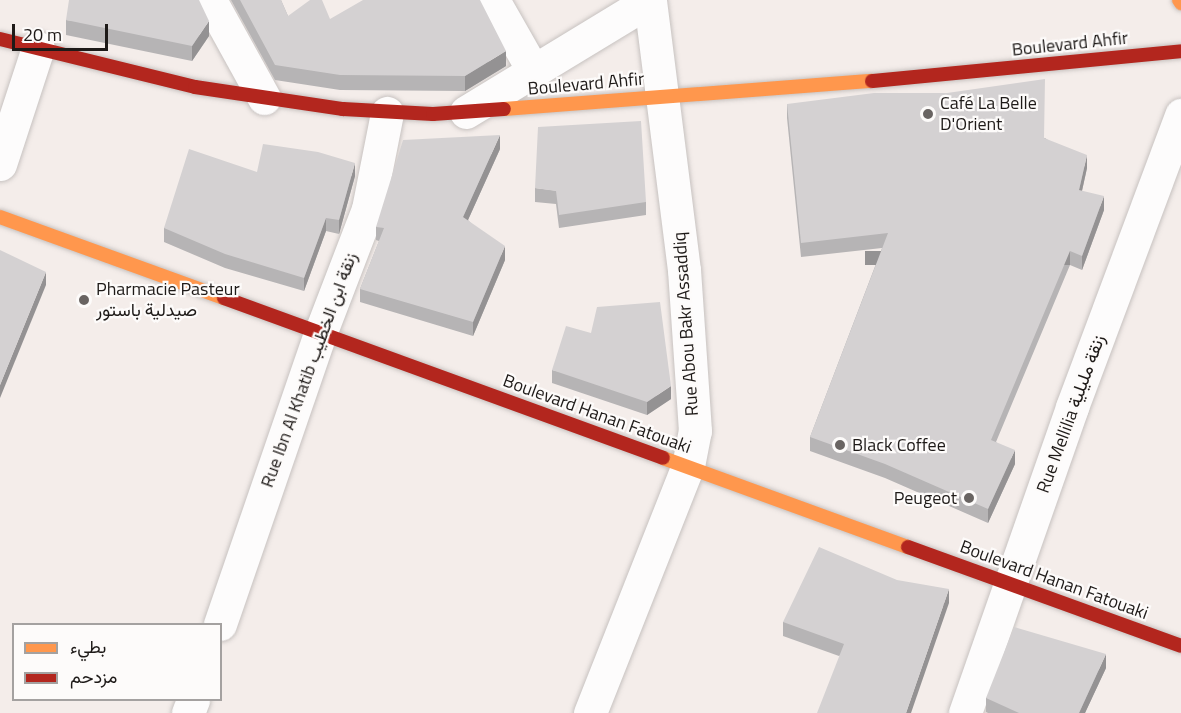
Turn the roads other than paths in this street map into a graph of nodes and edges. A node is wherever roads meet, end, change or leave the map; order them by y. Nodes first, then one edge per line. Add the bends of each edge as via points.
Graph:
1 (210, 0) edge
2 (493, 0) edge
3 (650, 0) edge
4 (0, 39) edge
5 (38, 48) junction
6 (1181, 51) edge
7 (533, 70) junction
8 (664, 96) junction
9 (264, 98) junction
10 (466, 112) junction
11 (387, 113) junction
12 (1181, 115) edge
13 (0, 164) edge
14 (0, 217) edge
15 (320, 334) junction
16 (688, 466) junction
17 (1012, 584) junction
18 (220, 623) edge
19 (1181, 646) edge
20 (590, 713) edge
21 (965, 713) edge

1 - 9 street
2 - 7 street
3 - 7 street
3 - 8 street, Rue Abou Bakr Assaddiq
4 - 5 street, Boulevard Ahfir
5 - 9 street, Boulevard Ahfir via 195,87
5 - 13 street
6 - 8 street, Boulevard Ahfir via 861,82
7 - 10 street
8 - 10 street, Boulevard Ahfir
8 - 16 street, Rue Abou Bakr Assaddiq via 684,270 695,431
9 - 11 street, Boulevard Ahfir
10 - 11 street, Boulevard Ahfir
11 - 15 street, Rue Ibn Al Khatib زنقة ابن الخطيب via 369,209
12 - 17 street, Rue Mellilia زنقة مليلية via 1072,407
14 - 15 street, Boulevard Hanan Fatouaki
15 - 16 street, Boulevard Hanan Fatouaki
15 - 18 street, Rue Ibn Al Khatib زنقة ابن الخطيب
16 - 17 street, Boulevard Hanan Fatouaki
16 - 20 street, Rue Abou Bakr Assaddiq
17 - 19 street, Boulevard Hanan Fatouaki
17 - 21 street, Rue Mellilia زنقة مليلية

